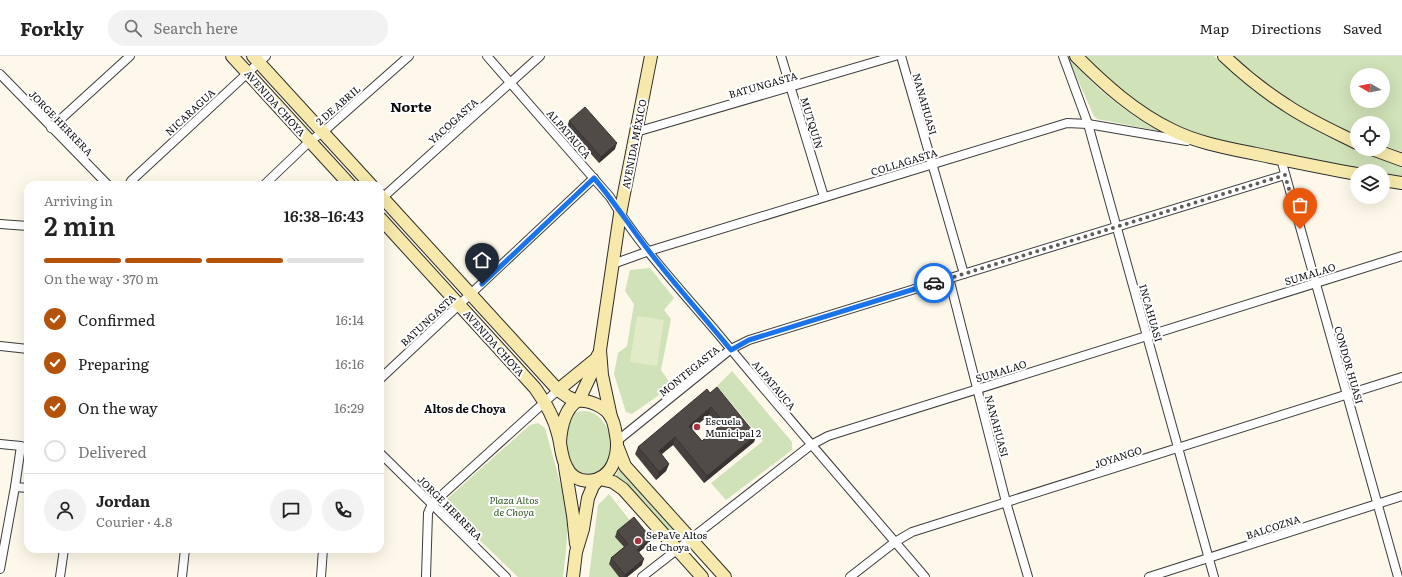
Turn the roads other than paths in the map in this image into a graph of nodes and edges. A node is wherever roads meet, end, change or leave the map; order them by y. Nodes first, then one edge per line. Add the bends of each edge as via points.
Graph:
1 (130, 56) edge
2 (232, 56) edge
3 (409, 56) edge
4 (487, 56) edge
5 (540, 56) edge
6 (651, 56) edge
7 (781, 56) edge
8 (895, 56) edge
9 (901, 56) edge
10 (1062, 56) edge
11 (1076, 56) edge
12 (1224, 56) edge
13 (259, 58) edge
14 (248, 73) junction
15 (0, 74) edge
16 (511, 83) junction
17 (790, 88) junction
18 (1088, 124) junction
19 (51, 128) junction
20 (323, 132) junction
21 (636, 132) junction
22 (1350, 140) edge
23 (310, 141) junction
24 (1207, 144) junction
25 (1390, 156) edge
26 (1280, 159) junction
27 (1402, 160) edge
28 (932, 164) junction
29 (1350, 173) edge
30 (1285, 175) junction
31 (594, 178) junction
32 (104, 181) edge
33 (131, 181) edge
34 (268, 181) edge
35 (346, 181) edge
36 (367, 181) edge
37 (1390, 181) edge
38 (1402, 183) edge
39 (384, 195) edge
40 (824, 197) junction
41 (384, 201) edge
42 (620, 214) junction
43 (384, 222) edge
44 (0, 224) edge
45 (24, 226) edge
46 (1117, 227) junction
47 (649, 251) junction
48 (1402, 256) edge
49 (613, 264) junction
50 (964, 274) junction
51 (949, 278) junction
52 (1316, 283) junction
53 (471, 294) junction
54 (459, 305) junction
55 (1147, 336) junction
56 (0, 346) edge
57 (24, 349) edge
58 (731, 350) junction
59 (599, 354) junction
60 (384, 375) edge
61 (1402, 377) edge
62 (977, 389) junction
63 (558, 390) junction
64 (1347, 394) junction
65 (578, 400) junction
66 (545, 402) junction
67 (611, 418) junction
68 (560, 442) junction
69 (0, 444) edge
70 (617, 444) junction
71 (811, 445) junction
72 (1178, 448) junction
73 (384, 457) edge
74 (565, 466) junction
75 (599, 480) junction
76 (15, 487) junction
77 (24, 488) edge
78 (1402, 496) edge
79 (1006, 502) junction
80 (1378, 503) junction
81 (432, 504) junction
82 (691, 539) junction
83 (895, 542) junction
84 (678, 550) junction
85 (576, 552) junction
86 (63, 553) edge
87 (185, 553) edge
88 (323, 553) edge
89 (1209, 558) junction
90 (0, 568) edge
91 (60, 577) edge
92 (182, 577) edge
93 (321, 577) edge
94 (426, 577) edge
95 (506, 577) edge
96 (573, 577) edge
97 (642, 577) edge
98 (702, 577) edge
99 (725, 577) edge
100 (850, 577) edge
101 (925, 577) edge
102 (1028, 577) edge
103 (1150, 577) edge
104 (1214, 577) edge
105 (1398, 577) edge

1 - 19 street
2 - 14 main road, AVENIDA CHOYA
3 - 20 street, 2 DE ABRIL
4 - 16 street, ALPATAUCA
5 - 16 street, YACOGASTA
6 - 21 main road, AVENIDA MÉXICO
7 - 17 street, MUTQUÍN
8 - 17 street, BATUNGASTA
9 - 28 street, NANAHUASI
10 - 18 street, INCAHUASI
11 - 24 main road via 1101,82 1148,117
12 - 22 main road via 1287,106
13 - 14 street, NICARAGUA
13 - 20 main road, AVENIDA CHOYA
14 - 23 main road, AVENIDA CHOYA
14 - 33 street, NICARAGUA
15 - 19 street, JORGE HERRERA
16 - 31 street, ALPATAUCA
16 - 39 street, YACOGASTA
17 - 21 street, BATUNGASTA
17 - 40 street, MUTQUÍN
18 - 24 street, COLLAGASTA
18 - 28 street, COLLAGASTA via 1067,122
18 - 46 street, INCAHUASI
19 - 32 street, JORGE HERRERA
20 - 23 street, 2 DE ABRIL
20 - 36 main road, AVENIDA CHOYA
21 - 42 main road, AVENIDA MÉXICO
23 - 34 street, 2 DE ABRIL
23 - 35 main road, AVENIDA CHOYA
24 - 26 main road
25 - 27 main road
26 - 29 main road
26 - 30 street, CONDOR HUASI
28 - 40 street, COLLAGASTA
28 - 50 street, NANAHUASI
30 - 46 street, MONTEGASTA
30 - 52 street, CONDOR HUASI
31 - 42 street, ALPATAUCA
31 - 53 street, BATUNGASTA
37 - 38 main road
40 - 47 street, COLLAGASTA
41 - 53 main road, AVENIDA CHOYA
42 - 47 street, ALPATAUCA
42 - 49 main road, AVENIDA MÉXICO
43 - 54 main road, AVENIDA CHOYA
44 - 45 street
46 - 50 street, MONTEGASTA
46 - 55 street, INCAHUASI
47 - 49 street, COLLAGASTA
47 - 58 street, ALPATAUCA
48 - 52 street, SUMALAO
49 - 59 main road, AVENIDA MÉXICO
50 - 51 street, MONTEGASTA
51 - 58 street, MONTEGASTA via 749,340
51 - 62 street, NANAHUASI
52 - 55 street, SUMALAO
52 - 64 street, CONDOR HUASI
53 - 54 street, BATUNGASTA
53 - 63 main road, AVENIDA CHOYA
54 - 60 street, BATUNGASTA
54 - 66 main road, AVENIDA CHOYA
55 - 62 street, SUMALAO
55 - 72 street, INCAHUASI
56 - 57 street
58 - 70 street, MONTEGASTA
58 - 71 street, ALPATAUCA
59 - 63 main road
59 - 65 main road, AVENIDA MÉXICO
59 - 67 main road, AVENIDA MÉXICO
61 - 64 street, JOYANGO
62 - 71 street, SUMALAO via 828,436
62 - 79 street, NANAHUASI
63 - 65 main road, AVENIDA CHOYA
63 - 66 street
64 - 72 street, JOYANGO
64 - 80 street, CONDOR HUASI
65 - 67 main road via 601,407
65 - 68 main road via 565,418
66 - 68 main road, AVENIDA CHOYA via 556,425
66 - 81 street
67 - 70 main road
68 - 74 main road
69 - 76 street via 21,446
70 - 75 main road via 616,458 611,469
70 - 82 main road via 625,466
71 - 82 street, SUMALAO
71 - 83 street, ALPATAUCA
72 - 79 street, JOYANGO
72 - 89 street, INCAHUASI
73 - 81 street, JORGE HERRERA
74 - 75 main road via 578,478 588,481
74 - 85 main road
75 - 84 main road via 613,482 623,489
75 - 85 main road via 590,491
76 - 77 street
76 - 90 street
78 - 80 street, BALCOZNA
79 - 83 street, JOYANGO via 912,532
79 - 102 street, NANAHUASI
80 - 89 street, BALCOZNA
80 - 105 street, CONDOR HUASI
81 - 94 street via 428,513
81 - 95 street, JORGE HERRERA
82 - 84 street, SUMALAO
82 - 99 main road
83 - 100 street, JOYANGO
83 - 101 street, ALPATAUCA
84 - 97 street, SUMALAO
84 - 98 main road
85 - 96 main road
86 - 91 street
87 - 92 street
88 - 93 street
89 - 103 street, BALCOZNA
89 - 104 street, INCAHUASI

